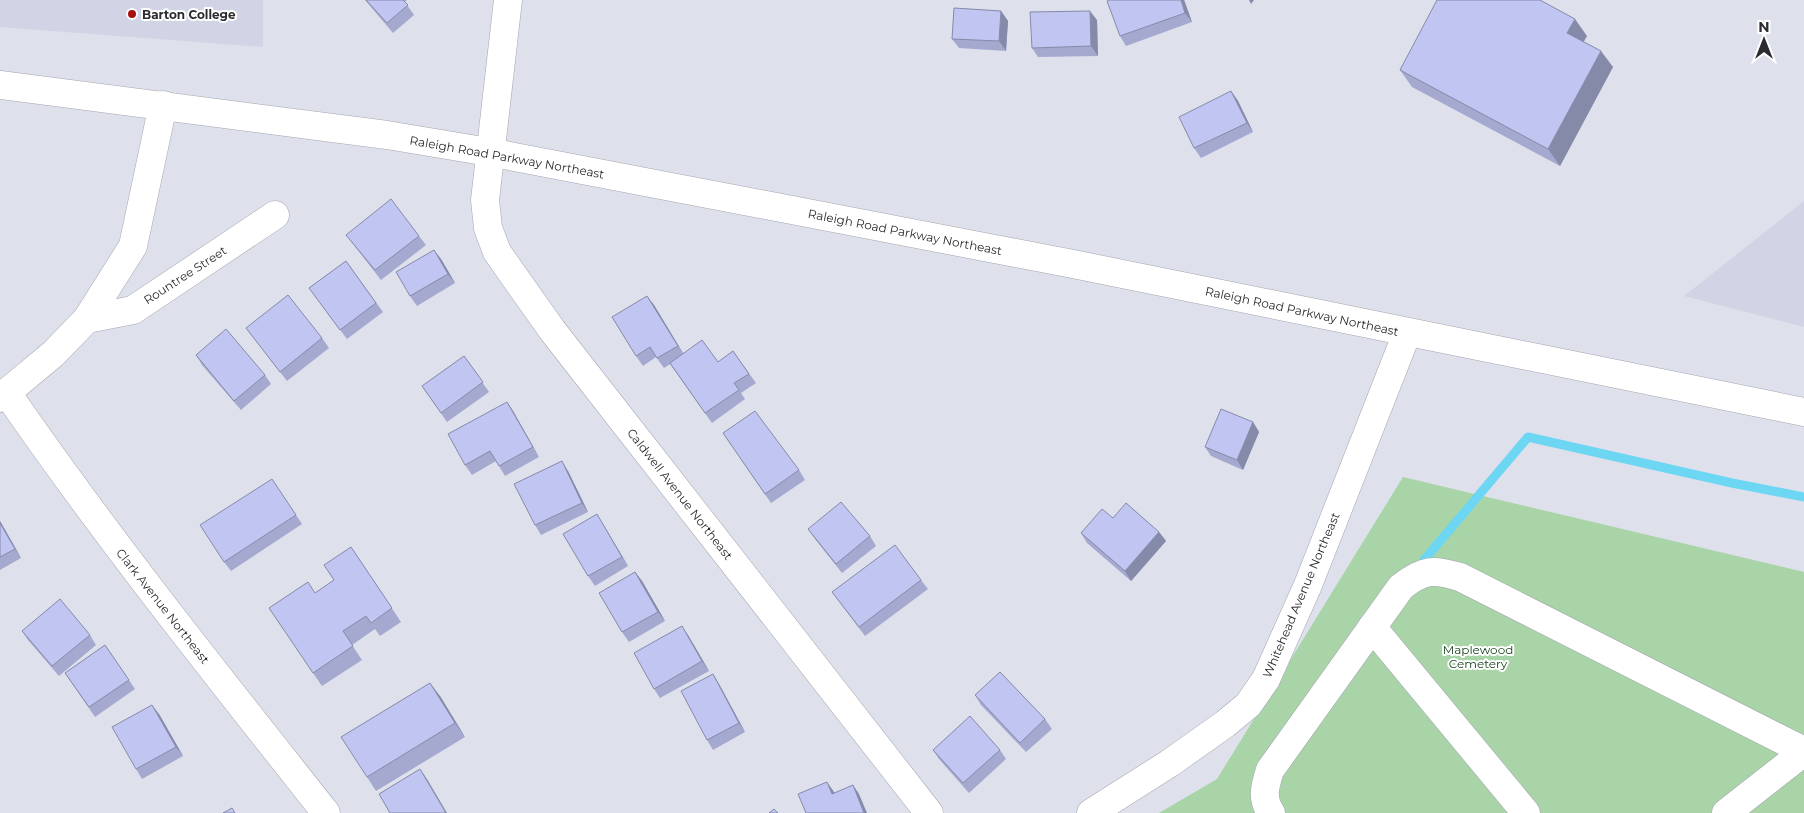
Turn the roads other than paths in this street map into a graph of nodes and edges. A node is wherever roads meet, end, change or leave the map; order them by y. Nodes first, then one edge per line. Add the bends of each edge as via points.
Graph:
1 (508, 0) edge
2 (0, 85) edge
3 (163, 105) junction
4 (489, 152) junction
5 (276, 215) dead end
6 (87, 319) junction
7 (1407, 333) junction
8 (4, 396) edge
9 (1804, 412) edge
10 (1372, 627) junction
11 (1804, 752) edge
12 (326, 813) edge
13 (929, 813) edge
14 (1090, 813) edge
15 (1271, 813) edge
16 (1526, 813) edge
17 (1726, 813) edge

1 - 4 street, Caldwell Avenue Northeast
2 - 3 street, Raleigh Road Parkway Northeast
3 - 4 street, Raleigh Road Parkway Northeast
3 - 6 street via 133,246
4 - 7 street, Raleigh Road Parkway Northeast via 1073,264
4 - 13 street, Caldwell Avenue Northeast via 484,200 488,228 497,252 552,330
5 - 6 street, Rountree Street via 133,310
6 - 8 street via 53,354
7 - 9 street, Raleigh Road Parkway Northeast
7 - 14 street, Whitehead Avenue Northeast via 1308,585 1266,679 1248,705 1225,724
8 - 12 street, Clark Avenue Northeast via 140,577
10 - 11 street via 1401,587 1418,573 1438,571 1460,577
10 - 15 street via 1270,770 1264,790
10 - 16 street
11 - 17 street

